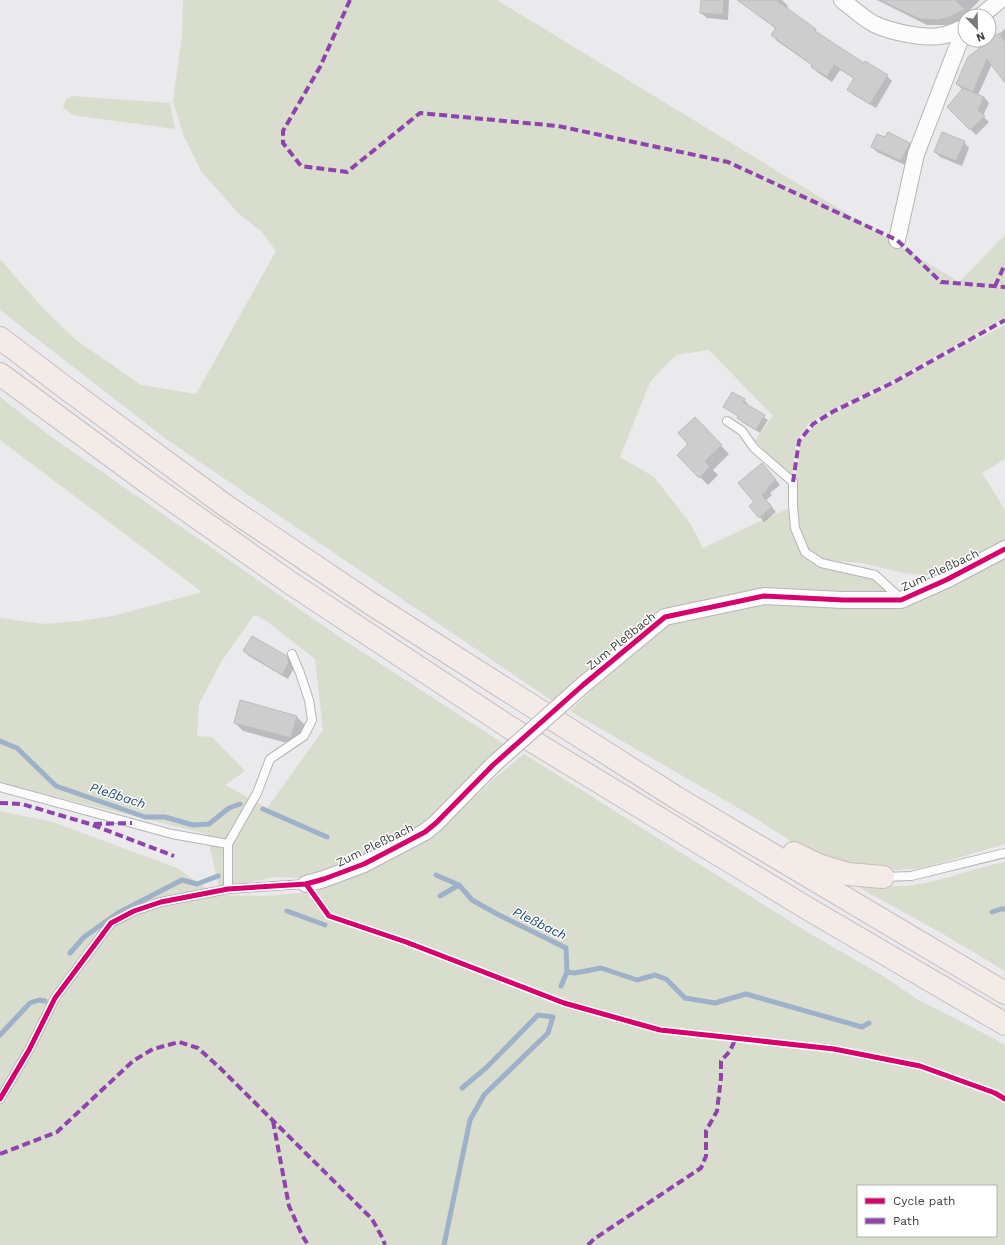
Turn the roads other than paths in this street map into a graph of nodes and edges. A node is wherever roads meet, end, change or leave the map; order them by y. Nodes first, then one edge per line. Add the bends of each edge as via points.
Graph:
1 (842, 0) edge
2 (1000, 0) edge
3 (990, 8) edge
4 (957, 30) edge
5 (957, 48) edge
6 (897, 240) dead end
7 (0, 338) edge
8 (0, 374) edge
9 (727, 421) dead end
10 (1005, 549) edge
11 (901, 600) junction
12 (292, 654) dead end
13 (0, 787) edge
14 (677, 798) junction
15 (228, 844) junction
16 (1005, 853) edge
17 (883, 878) joint
18 (306, 884) joint
19 (228, 890) junction
20 (1005, 993) edge
21 (1005, 1024) edge
22 (0, 1099) edge

1 - 4 street via 875,24 901,33 927,36 944,35
2 - 3 street
5 - 6 street via 916,154
7 - 14 highway via 226,506 426,639
8 - 21 highway via 148,483 292,584 484,710 805,908
9 - 11 lane via 742,430 754,448 793,482 796,528 805,552 821,563 875,575
10 - 11 street, Zum Pleßbach
11 - 18 street, Zum Pleßbach, bridge via 764,596 665,617 493,765 425,832 364,864 324,880
12 - 15 lane via 309,700 312,720 304,736 270,760 257,793
13 - 15 lane via 172,834
14 - 17 highway via 818,865 848,874
14 - 20 highway
15 - 19 lane
16 - 17 lane via 911,876
18 - 19 lane
19 - 22 lane via 161,902 110,923 55,998 29,1050

